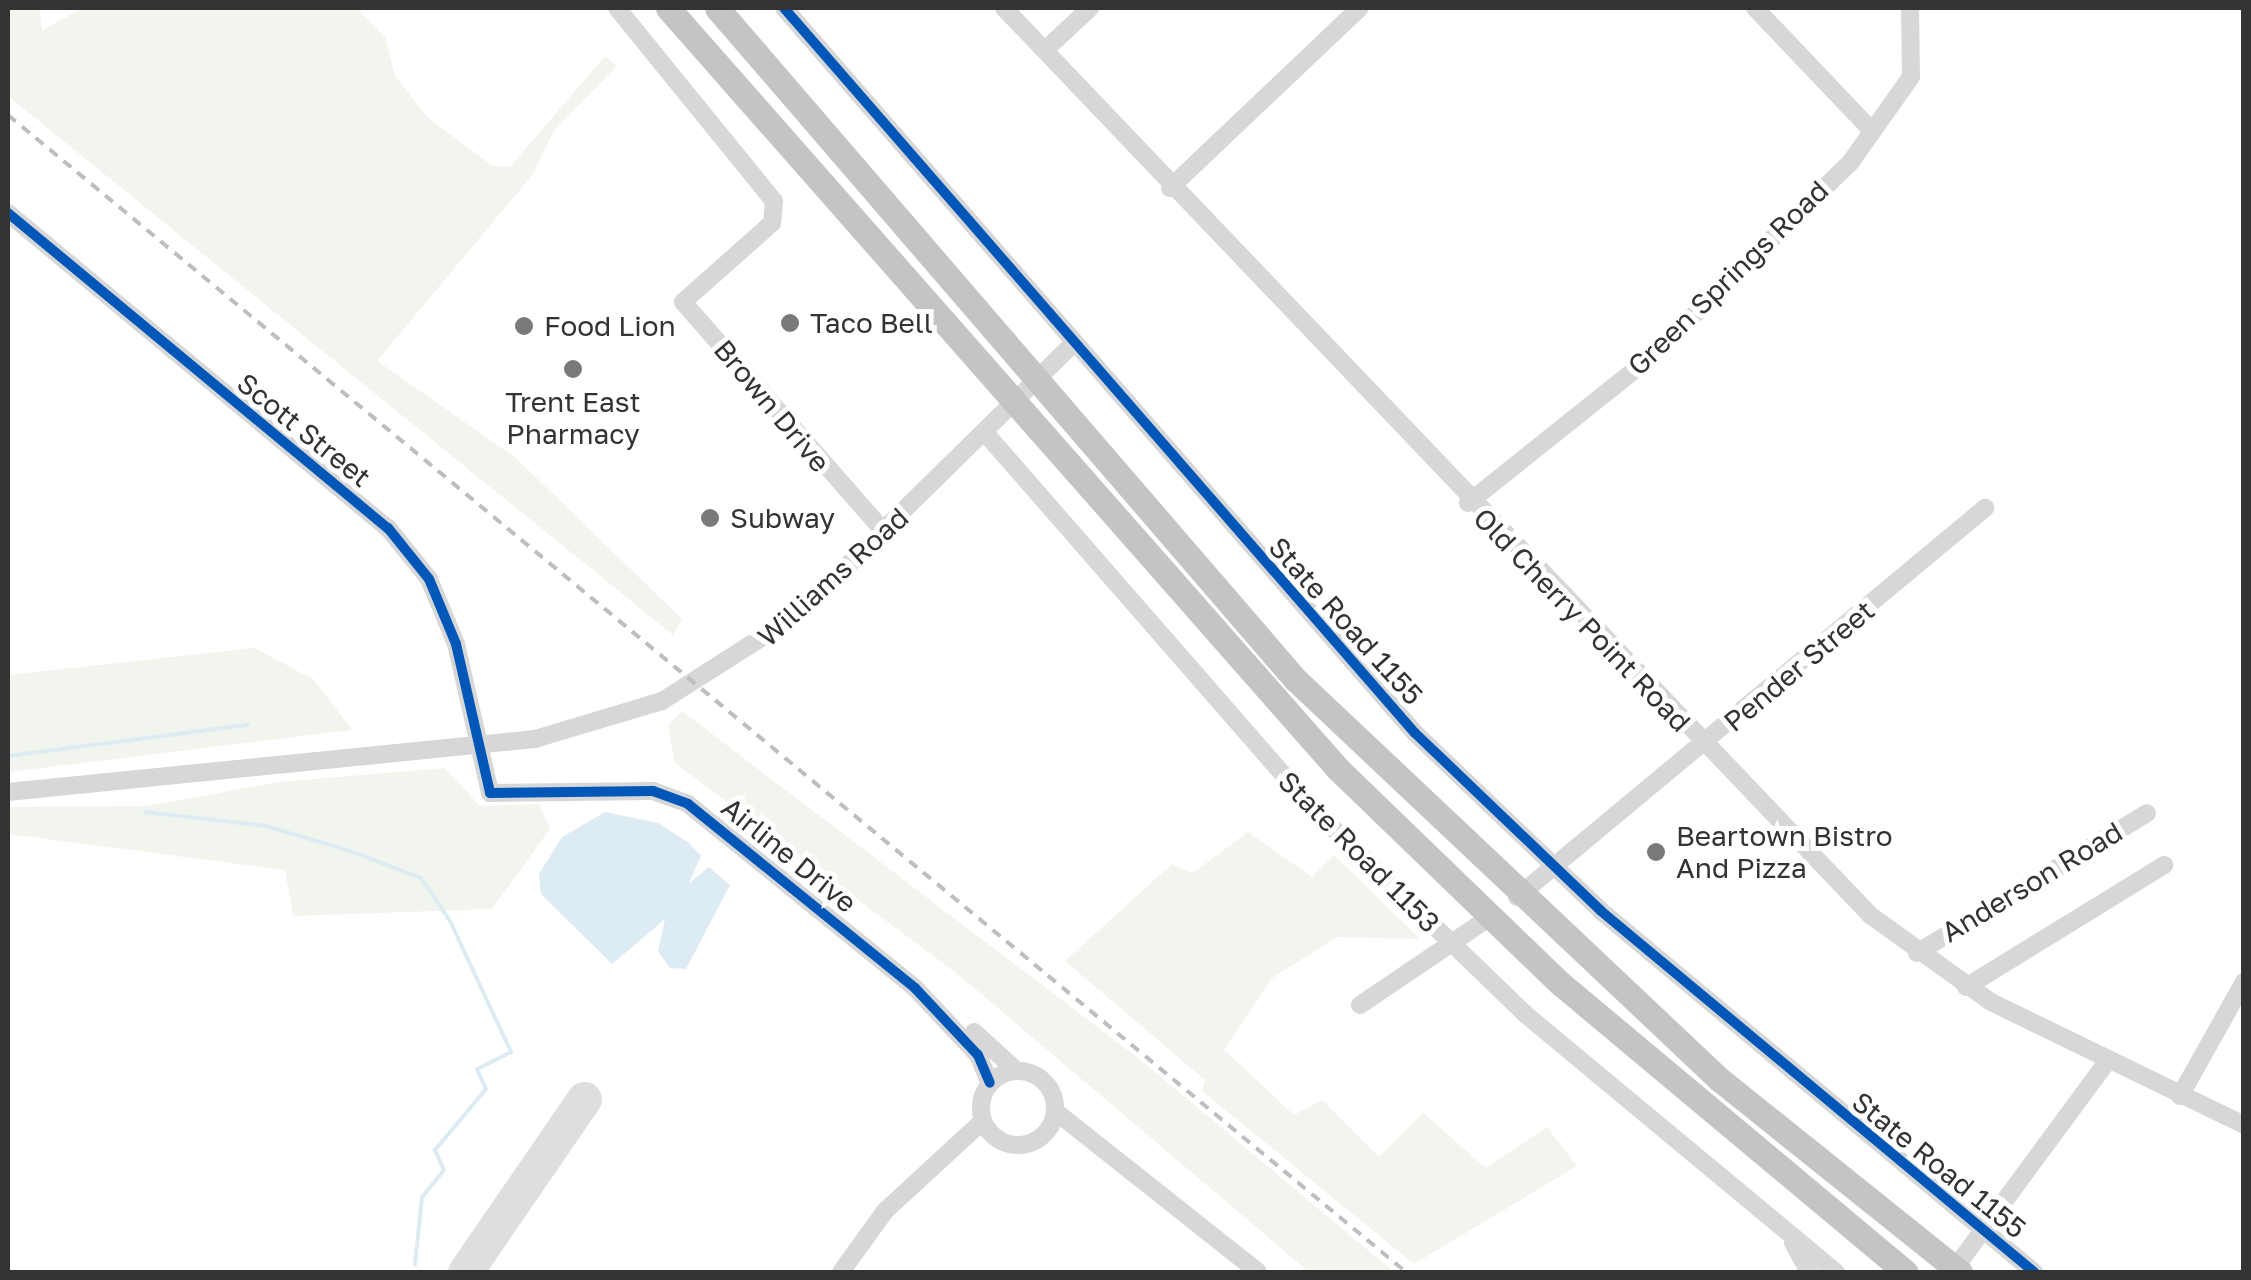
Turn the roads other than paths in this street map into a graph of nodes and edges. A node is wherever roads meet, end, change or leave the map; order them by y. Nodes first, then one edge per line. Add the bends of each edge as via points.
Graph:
1 (617, 8) edge
2 (668, 8) edge
3 (717, 8) edge
4 (784, 8) edge
5 (1004, 8) edge
6 (1090, 8) edge
7 (1360, 8) edge
8 (1755, 8) edge
9 (1910, 8) edge
10 (1044, 50) junction
11 (1872, 131) junction
12 (1170, 188) junction
13 (8, 213) edge
14 (1074, 344) junction
15 (1039, 383) junction
16 (1016, 407) junction
17 (987, 435) junction
18 (1468, 503) junction
19 (1985, 508) dead end
20 (884, 532) junction
21 (476, 746) junction
22 (1704, 746) junction
23 (8, 792) edge
24 (2147, 813) dead end
25 (2164, 864) dead end
26 (1555, 868) junction
27 (1516, 897) junction
28 (1490, 917) junction
29 (1452, 945) junction
30 (1917, 953) junction
31 (2244, 982) edge
32 (1966, 987) junction
33 (915, 988) junction
34 (1360, 1005) dead end
35 (2107, 1062) junction
36 (1018, 1071) junction
37 (990, 1083) junction
38 (2180, 1096) junction
39 (1055, 1111) junction
40 (983, 1121) junction
41 (2244, 1125) edge
42 (1040, 1138) junction
43 (1147, 1184) junction
44 (1777, 1224) junction
45 (1983, 1230) junction
46 (1957, 1270) edge
47 (842, 1272) edge
48 (1258, 1272) edge
49 (1809, 1272) edge
50 (1836, 1272) edge
51 (1906, 1272) edge
52 (2034, 1272) edge

1 - 20 street, Brown Drive via 774,201 772,223 683,302
2 - 16 highway
3 - 15 highway
4 - 14 street, State Road 1155
5 - 10 street, Old Cherry Point Road
6 - 10 street
7 - 12 street
8 - 11 street
9 - 11 street, Green Springs Road via 1911,77
10 - 12 street, Old Cherry Point Road
11 - 18 street, Green Springs Road via 1652,356
12 - 18 street, Old Cherry Point Road
13 - 21 street, Scott Street via 388,528 429,578 456,644
14 - 15 street, Williams Road
14 - 26 street, State Road 1155 via 1346,658
15 - 16 street, Williams Road
15 - 27 highway via 1295,679
16 - 17 street, Williams Road
16 - 28 highway via 1338,769
17 - 20 street, Williams Road
17 - 29 street, State Road 1153 via 1226,716
18 - 22 street, Old Cherry Point Road
19 - 22 street, Pender Street
20 - 21 street, Williams Road via 771,637 662,701 574,731
21 - 23 street, Williams Road
21 - 33 street, Airline Drive via 484,785 501,796 639,790 688,804
22 - 26 street, Pender Street
22 - 30 street, Old Cherry Point Road
24 - 30 street, Anderson Road
25 - 32 street
26 - 27 street, Pender Street
26 - 45 street, State Road 1155
27 - 46 highway via 1718,1079
28 - 29 street
28 - 51 highway
29 - 34 street
29 - 44 street, State Road 1153
30 - 32 street, Old Cherry Point Road
31 - 38 street
32 - 35 street, Old Cherry Point Road
33 - 36 street
33 - 37 street via 978,1055
35 - 38 street, Old Cherry Point Road
35 - 45 street
36 - 37 street
36 - 39 street via 1049,1088
37 - 40 street
38 - 41 street, Old Cherry Point Road
39 - 42 street
39 - 43 street
40 - 42 street via 1009,1144
40 - 47 street via 886,1212
42 - 43 street
43 - 48 street
44 - 49 street, State Road 1153
44 - 50 street, State Road 1153
45 - 46 street
45 - 52 street, State Road 1155

